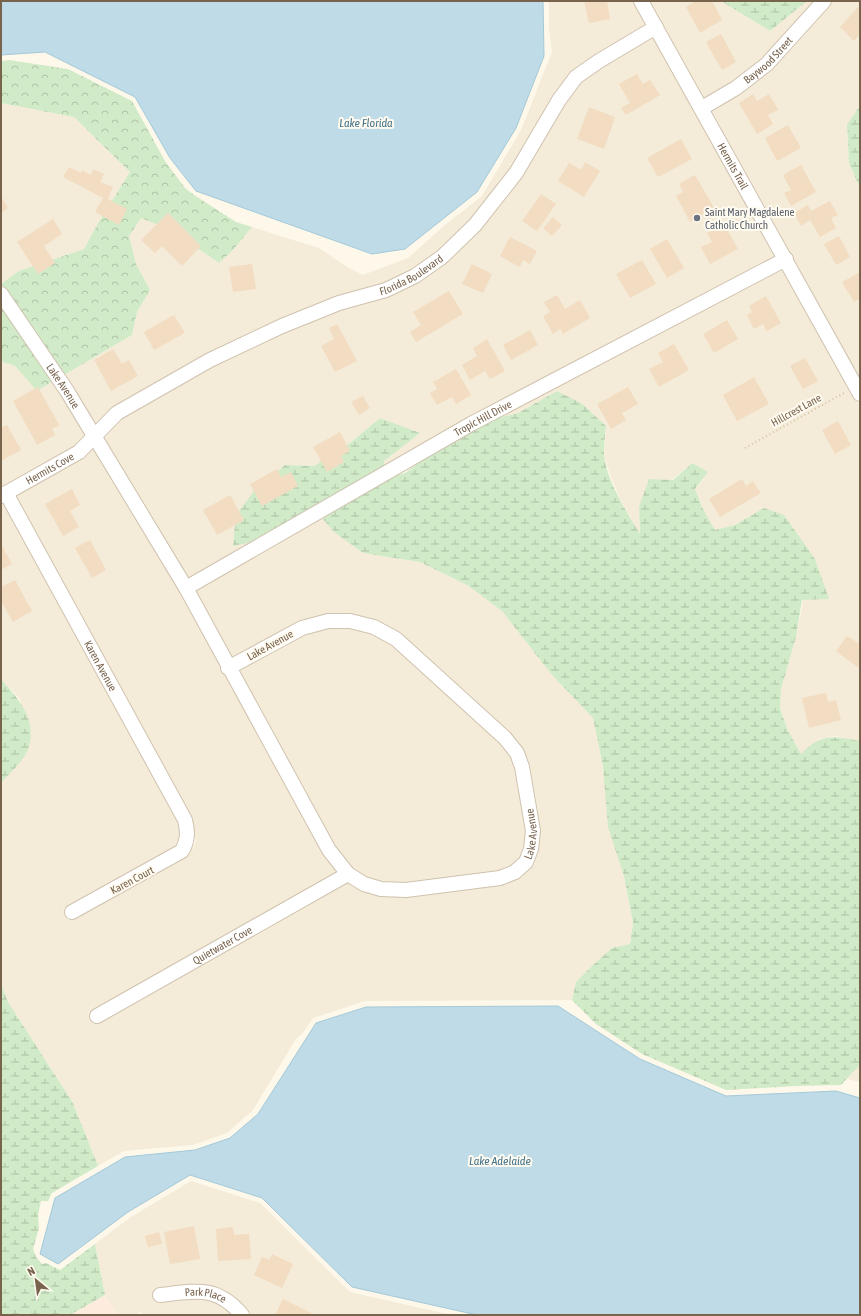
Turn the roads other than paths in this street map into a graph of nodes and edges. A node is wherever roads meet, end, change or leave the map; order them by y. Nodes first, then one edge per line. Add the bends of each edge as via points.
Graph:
1 (641, 1) edge
2 (824, 1) edge
3 (656, 27) junction
4 (702, 108) junction
5 (786, 259) junction
6 (1, 294) edge
7 (858, 390) edge
8 (95, 435) junction
9 (3, 495) edge
10 (186, 588) junction
11 (228, 668) junction
12 (187, 842) joint
13 (348, 874) junction
14 (72, 912) dead end
15 (97, 1016) dead end
16 (160, 1295) dead end
17 (242, 1315) edge

1 - 3 street, Hermits Trail
2 - 4 street, Baywood Street via 758,72
3 - 4 street, Hermits Trail
3 - 8 street, Florida Boulevard via 576,77 559,100 516,173 476,225 415,276 386,290 339,303 282,326 210,360 117,413
4 - 5 street, Hermits Trail
5 - 7 street, Hermits Trail
5 - 10 street, Tropic Hill Drive via 471,424
6 - 8 street, Lake Avenue
8 - 9 street, Hermits Cove via 79,452
8 - 10 street, Lake Avenue
9 - 12 street, Karen Avenue via 185,820 188,830
10 - 11 street, Lake Avenue
11 - 13 street, Lake Avenue via 328,850
11 - 13 street, Lake Avenue via 302,628 328,621 350,621 374,627 396,639 505,738 517,753 522,767 533,831 531,849 526,862 516,872 500,878 406,890 381,889 364,884
12 - 14 street, Karen Court via 182,851 172,859
13 - 15 street, Quietwater Cove
16 - 17 street, Park Place via 189,1291 222,1295

